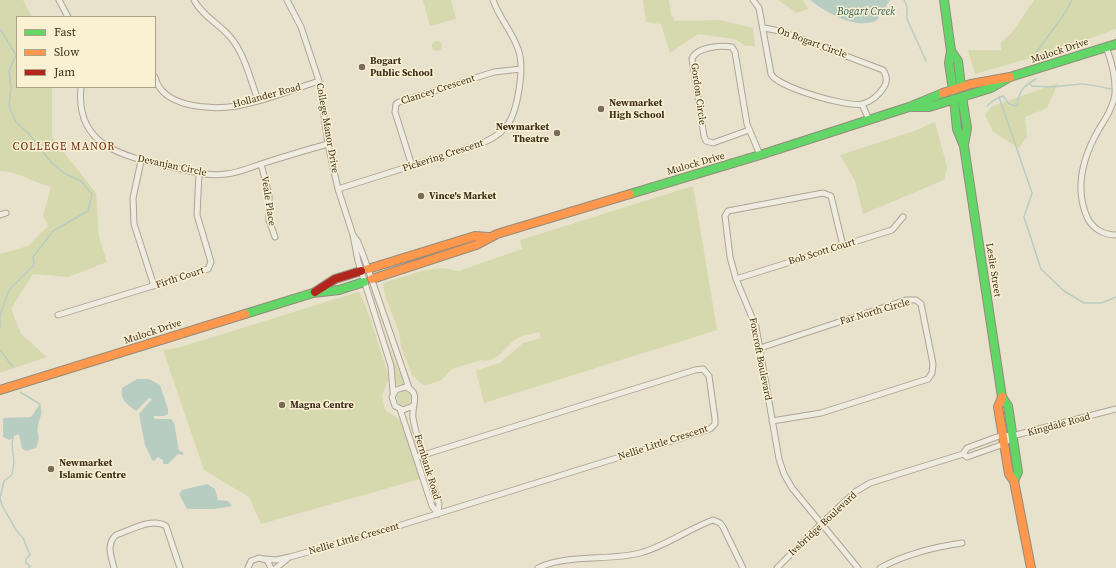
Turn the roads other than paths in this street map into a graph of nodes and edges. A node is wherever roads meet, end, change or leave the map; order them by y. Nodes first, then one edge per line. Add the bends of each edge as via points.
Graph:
1 (59, 0) edge
2 (194, 0) edge
3 (287, 0) edge
4 (493, 0) edge
5 (753, 0) edge
6 (944, 0) edge
7 (67, 16) edge
8 (764, 28) junction
9 (1116, 44) edge
10 (1106, 46) junction
11 (951, 51) junction
12 (521, 69) junction
13 (1010, 77) junction
14 (156, 79) edge
15 (319, 81) junction
16 (961, 87) junction
17 (81, 88) edge
18 (952, 90) junction
19 (962, 96) junction
20 (954, 99) junction
21 (258, 100) junction
22 (862, 104) junction
23 (909, 107) junction
24 (869, 120) junction
25 (749, 130) junction
26 (328, 144) junction
27 (964, 146) junction
28 (760, 155) junction
29 (141, 160) junction
30 (261, 164) junction
31 (412, 166) junction
32 (199, 173) junction
33 (338, 189) junction
34 (6, 212) dead end
35 (0, 215) edge
36 (903, 218) dead end
37 (1116, 235) edge
38 (275, 237) dead end
39 (488, 237) junction
40 (843, 246) junction
41 (365, 270) junction
42 (736, 279) junction
43 (368, 280) junction
44 (154, 286) junction
45 (313, 293) junction
46 (58, 315) dead end
47 (760, 348) junction
48 (409, 388) junction
49 (0, 390) edge
50 (393, 392) junction
51 (1002, 397) junction
52 (413, 406) junction
53 (400, 409) junction
54 (1116, 409) edge
55 (772, 421) junction
56 (1003, 435) junction
57 (1012, 436) junction
58 (1004, 444) junction
59 (424, 454) junction
60 (963, 454) junction
61 (417, 456) junction
62 (1014, 481) junction
63 (438, 514) junction
64 (822, 523) junction
65 (962, 544) dead end
66 (290, 557) junction
67 (265, 559) junction
68 (248, 567) edge
69 (114, 568) edge
70 (180, 568) edge
71 (271, 568) edge
72 (276, 568) edge
73 (538, 568) edge
74 (743, 568) edge
75 (777, 568) edge
76 (858, 568) edge
77 (880, 568) edge
78 (1031, 568) edge

1 - 7 street
2 - 21 street via 198,8 231,37 237,46
3 - 15 street, College Manor Drive via 297,18
4 - 12 street, Pickering Crescent via 516,43 521,58
5 - 8 street via 759,8
6 - 11 main road
8 - 22 street, On Bogart Circle via 768,62 773,78 820,97 845,104
8 - 22 street, On Bogart Circle via 780,31 883,70 887,78 884,87 875,98
9 - 10 main road, Mulock Drive
10 - 13 main road, Mulock Drive
10 - 37 street via 1114,66 1115,93 1108,117 1083,164 1081,190 1085,212 1091,224 1101,232
11 - 16 main road via 958,61
11 - 18 main road via 949,64
12 - 31 street, Pickering Crescent via 511,119 500,133 480,144
12 - 31 street, Clancey Crescent via 494,72 396,104
13 - 16 main road, Mulock Drive via 987,79
13 - 19 main road, Mulock Drive via 991,88
14 - 21 street, Hollander Road via 163,94 184,104 221,107
15 - 21 street, Hollander Road
15 - 26 street, College Manor Drive
16 - 18 main road, Mulock Drive
17 - 29 street, Devanjan Circle via 81,110 85,125 95,137 107,148
18 - 23 main road, Mulock Drive
19 - 20 main road, Mulock Drive
19 - 27 main road, Leslie Street via 967,128
20 - 23 main road, Mulock Drive via 929,107
20 - 27 main road, Leslie Street via 957,129
22 - 24 street
23 - 24 main road, Mulock Drive
24 - 28 main road, Mulock Drive
25 - 25 street, Gordon Circle via 735,52 726,46 698,51 692,59 706,141 713,143
25 - 28 street, Gordon Circle
26 - 30 street, Devanjan Circle
26 - 33 street, College Manor Drive
27 - 51 main road, Leslie Street
28 - 39 main road, Mulock Drive
29 - 32 street, Devanjan Circle
29 - 44 street via 133,198 134,224
30 - 32 street, Devanjan Circle via 226,174
30 - 38 street, Veale Place via 269,195 269,220
31 - 33 street, Pickering Crescent
32 - 44 street, Firth Court via 197,215 211,262 210,267
33 - 41 street, College Manor Drive via 353,235 358,242
34 - 35 street
36 - 40 street, Bob Scott Court via 892,230
39 - 41 main road, Mulock Drive via 474,236
39 - 43 main road, Mulock Drive via 476,246
40 - 42 street, Bob Scott Court
40 - 42 street, Foxcroft Boulevard via 831,196 823,193 728,211 725,216
41 - 43 street
41 - 45 main road, Mulock Drive via 335,279
42 - 47 street, Foxcroft Boulevard via 751,312
43 - 45 main road, Mulock Drive via 339,290
43 - 48 street
43 - 50 street via 391,366
44 - 46 street, Firth Court
45 - 49 main road, Mulock Drive
47 - 55 street, Foxcroft Boulevard
47 - 55 street, Far North Circle via 906,300 916,300 921,304 933,364 928,379 821,413
48 - 50 street via 402,387
48 - 52 street via 415,396
50 - 53 street via 393,403
51 - 56 main road, Leslie Street via 998,407
51 - 57 main road, Leslie Street via 1008,406
52 - 53 street
52 - 59 street, Fernbank Road via 413,420
53 - 61 street, Fernbank Road
54 - 57 street, Kingdale Road
55 - 64 street, Foxcroft Boulevard via 784,474 799,497
56 - 57 street, Ivsbridge Boulevard
56 - 58 main road, Leslie Street
56 - 60 street, Ivsbridge Boulevard via 967,448
57 - 58 street
57 - 62 main road, Leslie Street via 1018,472
58 - 60 street, Ivsbridge Boulevard via 967,456
58 - 62 main road, Leslie Street via 1009,474
59 - 61 street, Nellie Little Crescent
59 - 63 street, Fernbank Road via 439,504
59 - 63 street, Nellie Little Crescent via 695,370 703,369 709,376 715,419 715,424 710,429
60 - 64 street, Ivsbridge Boulevard via 870,483 855,492
61 - 63 street, Fernbank Road via 432,506
62 - 78 main road, Leslie Street
63 - 66 street, Nellie Little Crescent
64 - 75 street, Ivsbridge Boulevard
64 - 76 street, Foxcroft Boulevard
65 - 77 street via 941,546 913,554
66 - 67 street, Nellie Little Crescent
66 - 72 street, Nellie Little Crescent
67 - 68 street, Nellie Little Crescent via 256,558
67 - 71 street
69 - 70 street via 109,547 112,539 116,535 158,522 166,526
73 - 74 street via 566,561 639,554 713,520 723,527

